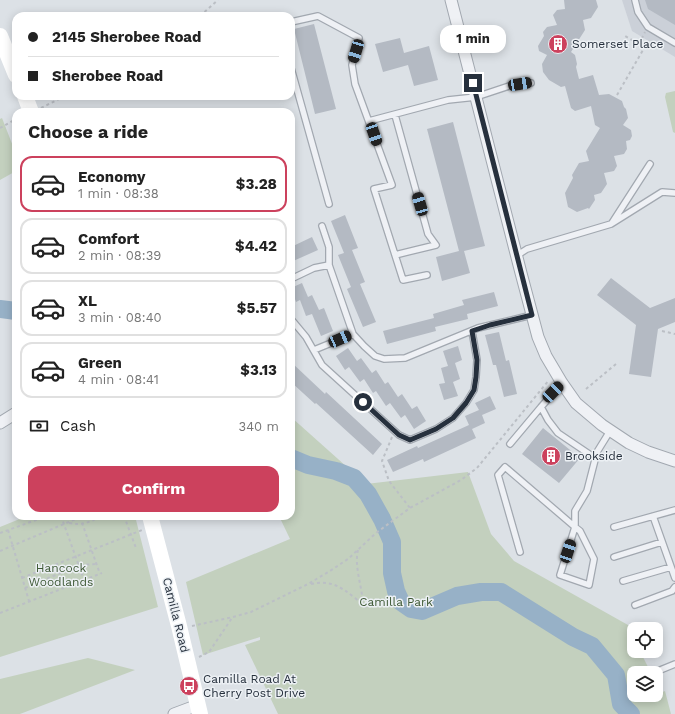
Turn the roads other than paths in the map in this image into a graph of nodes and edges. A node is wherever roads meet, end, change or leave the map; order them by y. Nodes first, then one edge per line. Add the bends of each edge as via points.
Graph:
1 (451, 0) edge
2 (635, 0) edge
3 (295, 21) edge
4 (0, 36) edge
5 (675, 43) edge
6 (12, 65) edge
7 (295, 82) edge
8 (531, 83) dead end
9 (476, 97) junction
10 (395, 115) junction
11 (369, 121) junction
12 (650, 164) dead end
13 (675, 193) edge
14 (329, 204) dead end
15 (611, 224) junction
16 (322, 226) dead end
17 (395, 255) junction
18 (516, 256) junction
19 (330, 265) junction
20 (428, 275) dead end
21 (295, 277) edge
22 (532, 315) junction
23 (295, 324) edge
24 (472, 331) junction
25 (353, 334) junction
26 (314, 350) junction
27 (562, 383) junction
28 (541, 407) junction
29 (12, 416) edge
30 (0, 423) edge
31 (610, 431) junction
32 (510, 444) dead end
33 (595, 458) junction
34 (675, 461) edge
35 (675, 510) edge
36 (653, 516) junction
37 (151, 521) edge
38 (575, 527) junction
39 (614, 527) dead end
40 (662, 542) junction
41 (520, 552) dead end
42 (614, 557) dead end
43 (671, 567) junction
44 (675, 578) edge
45 (623, 581) dead end
46 (675, 587) edge
47 (635, 605) dead end
48 (675, 664) edge
49 (663, 669) edge
50 (199, 710) edge
51 (174, 714) edge

1 - 9 street
2 - 5 lane via 638,12 648,28
3 - 11 lane via 318,16 360,38 352,65
4 - 6 street
7 - 14 lane
8 - 9 lane via 509,86
9 - 10 lane via 448,100
9 - 18 street
10 - 11 lane
10 - 17 lane via 428,234 436,245
11 - 17 lane via 392,186 374,189
12 - 15 lane
13 - 15 lane via 662,192
15 - 18 lane via 527,249
16 - 19 lane via 329,247
17 - 20 lane via 403,280
18 - 22 street
19 - 21 lane via 314,268
19 - 25 lane
22 - 24 lane
22 - 27 street via 546,356
23 - 26 lane
24 - 25 lane via 406,358 384,359 375,356
24 - 26 lane via 477,360 474,390 453,418 436,429 410,440 394,431 322,365
25 - 26 lane
27 - 28 lane
27 - 31 street via 576,403
28 - 32 lane
28 - 33 lane via 558,433
29 - 30 street
31 - 33 lane
31 - 34 street via 648,452
33 - 38 lane via 587,491 575,511
35 - 36 lane
36 - 39 lane
36 - 40 lane
37 - 50 street, Camilla Road
38 - 38 lane via 580,531 594,559 589,585 560,574
38 - 41 lane via 505,467 498,475
40 - 42 lane
40 - 43 lane
43 - 44 lane
43 - 45 lane
46 - 47 lane via 672,591
48 - 49 lane
50 - 51 street

